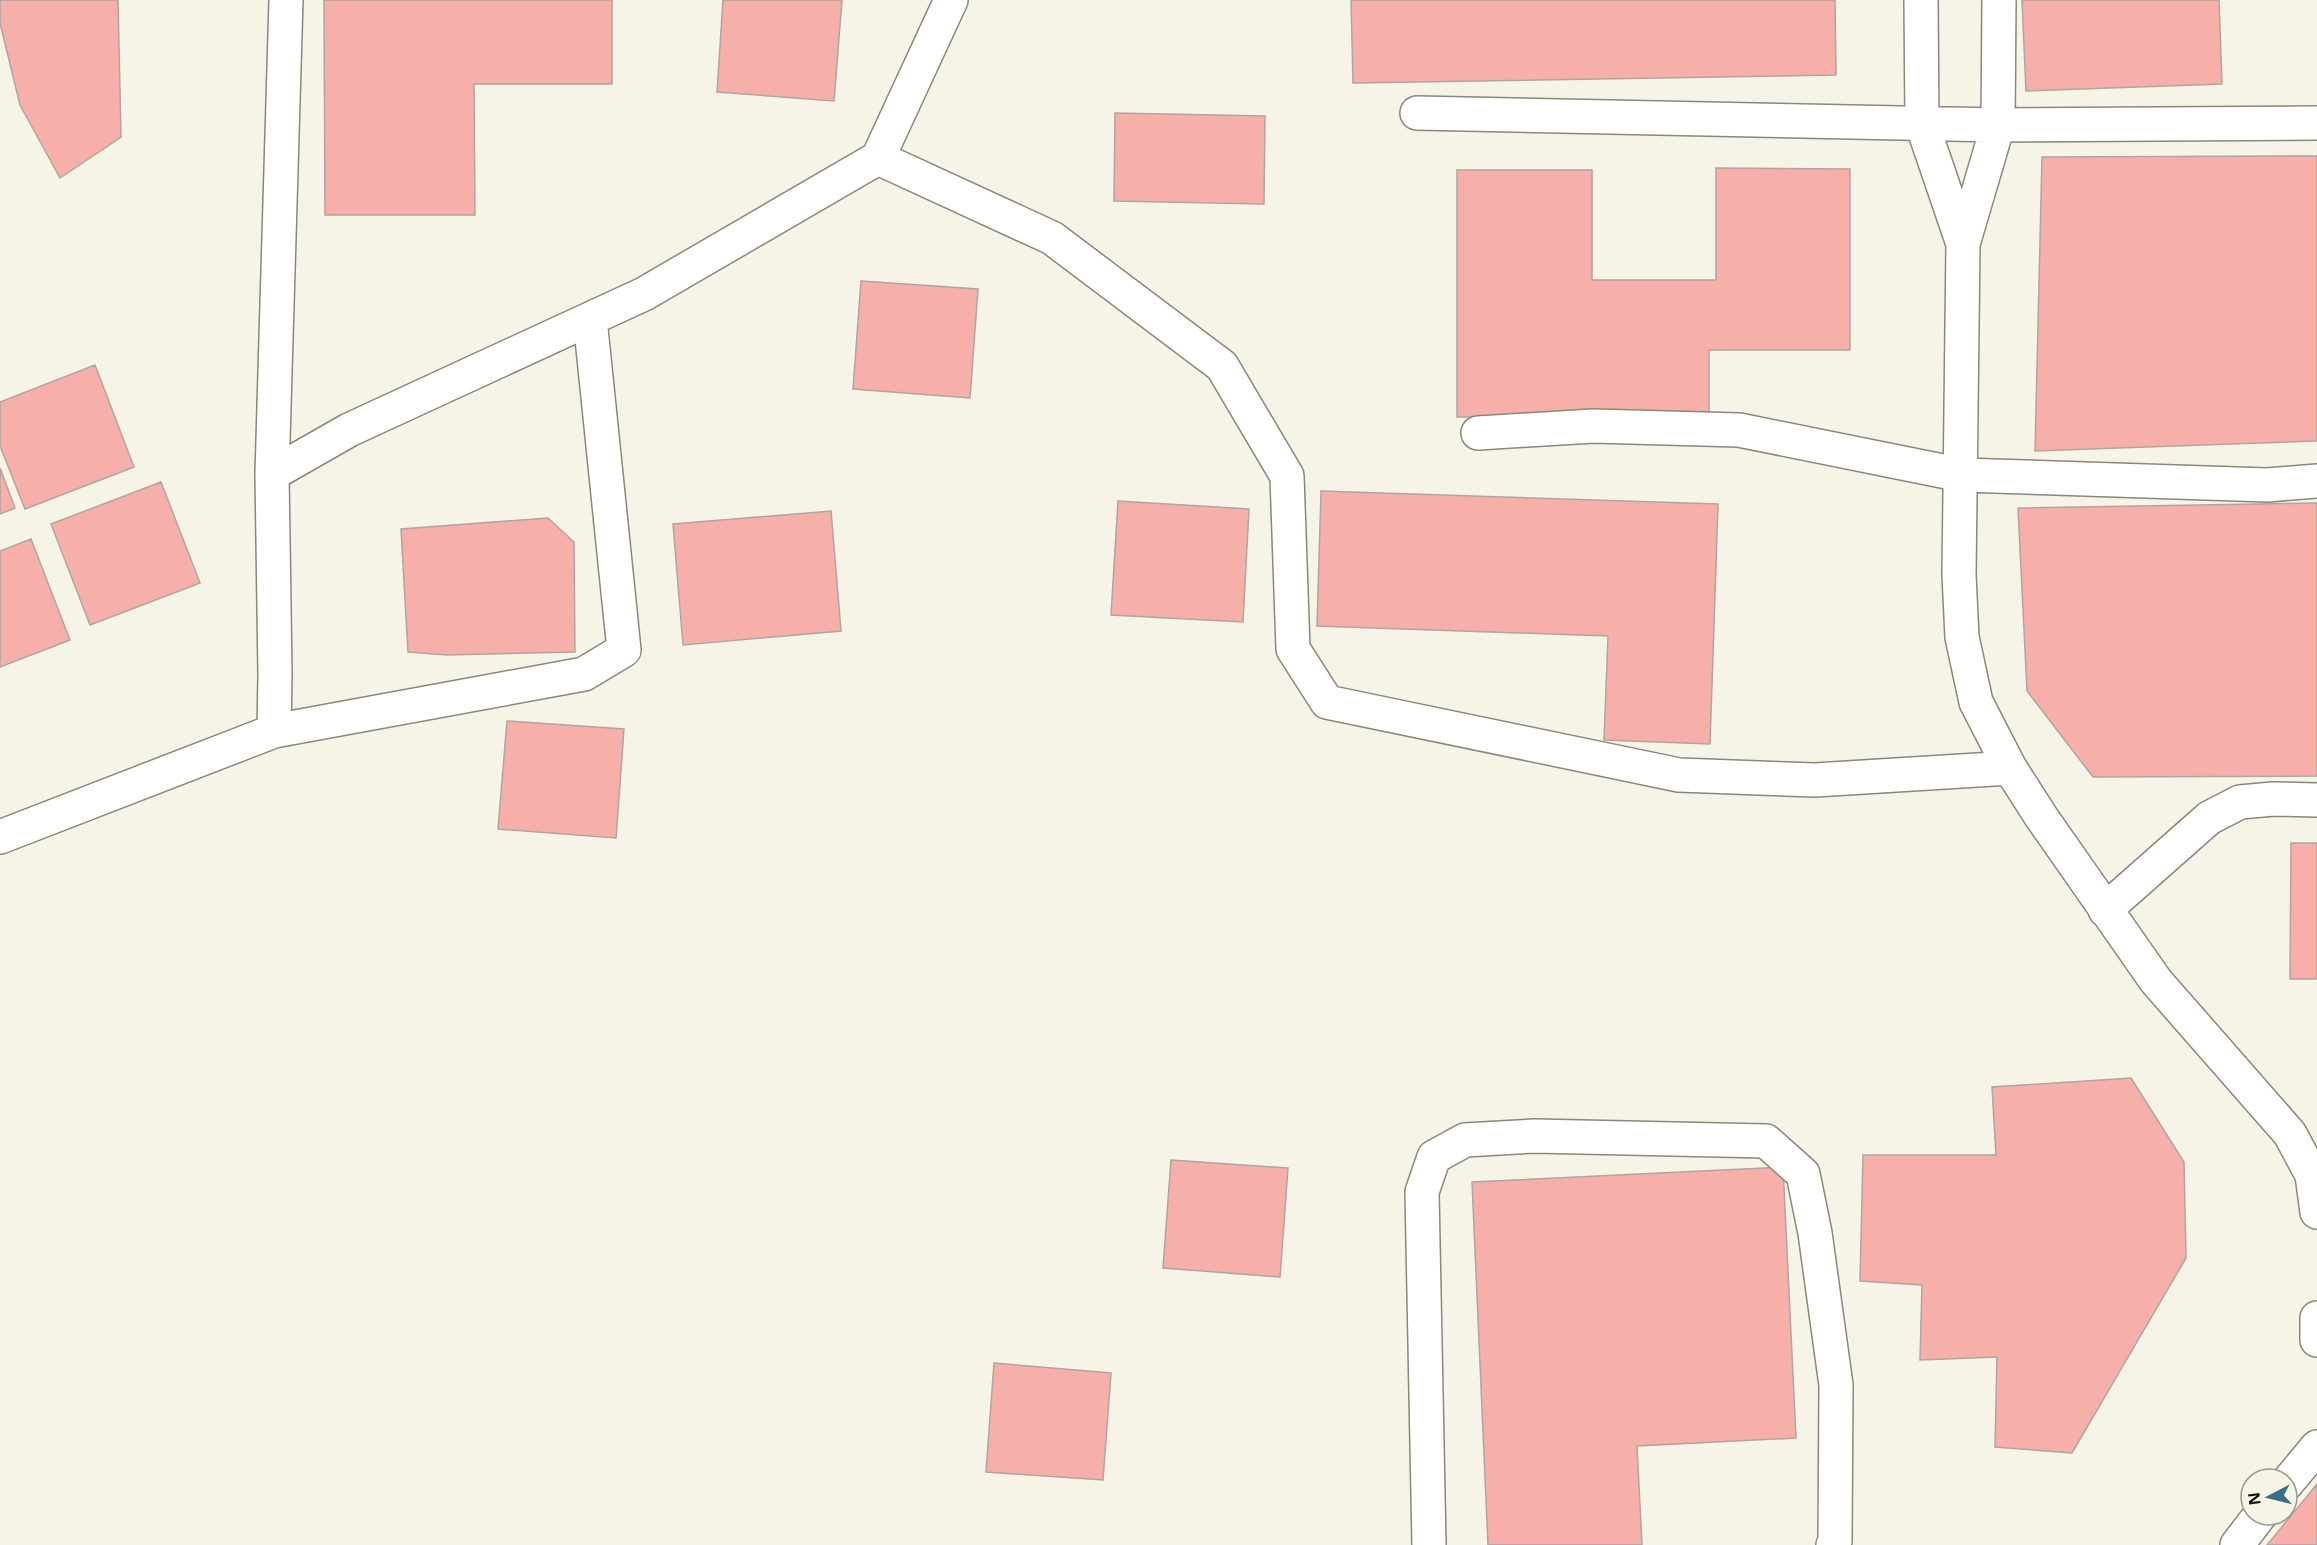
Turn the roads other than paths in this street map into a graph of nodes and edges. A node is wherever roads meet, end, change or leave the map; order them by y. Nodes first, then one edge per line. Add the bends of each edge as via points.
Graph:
1 (286, 0) edge
2 (951, 0) edge
3 (1921, 0) edge
4 (1999, 0) edge
5 (1418, 112) dead end
6 (2317, 123) edge
7 (1922, 124) junction
8 (1998, 125) junction
9 (878, 158) junction
10 (1963, 243) junction
11 (590, 319) junction
12 (1478, 433) dead end
13 (272, 474) junction
14 (1962, 475) junction
15 (2317, 482) edge
16 (274, 731) junction
17 (2010, 768) junction
18 (2317, 800) edge
19 (0, 837) edge
20 (2105, 910) junction
21 (2317, 1212) edge
22 (2317, 1318) edge
23 (2317, 1340) edge
24 (2317, 1447) edge
25 (2299, 1469) edge
26 (2251, 1527) edge
27 (1429, 1545) edge
28 (1833, 1545) edge
29 (2237, 1545) edge

1 - 13 street
2 - 9 street
3 - 7 street
4 - 8 street
5 - 7 street
6 - 8 street
7 - 8 street
7 - 10 street
8 - 10 street
9 - 11 street via 644,294
9 - 17 street via 1053,238 1222,366 1287,476 1293,648 1327,702 1679,775 1815,780
10 - 14 street
11 - 13 street via 349,430
11 - 16 street via 624,650 584,674
12 - 14 street via 1593,426 1739,430
13 - 16 street
14 - 15 street
14 - 17 street via 1962,637 1976,702
16 - 19 street
17 - 20 street
18 - 20 street via 2240,802 2209,818
20 - 21 street via 2156,981 2290,1134 2312,1175
22 - 23 street
24 - 25 street
26 - 29 street
27 - 28 street via 1422,1192 1434,1157 1465,1140 1534,1136 1766,1141 1803,1174 1836,1385

